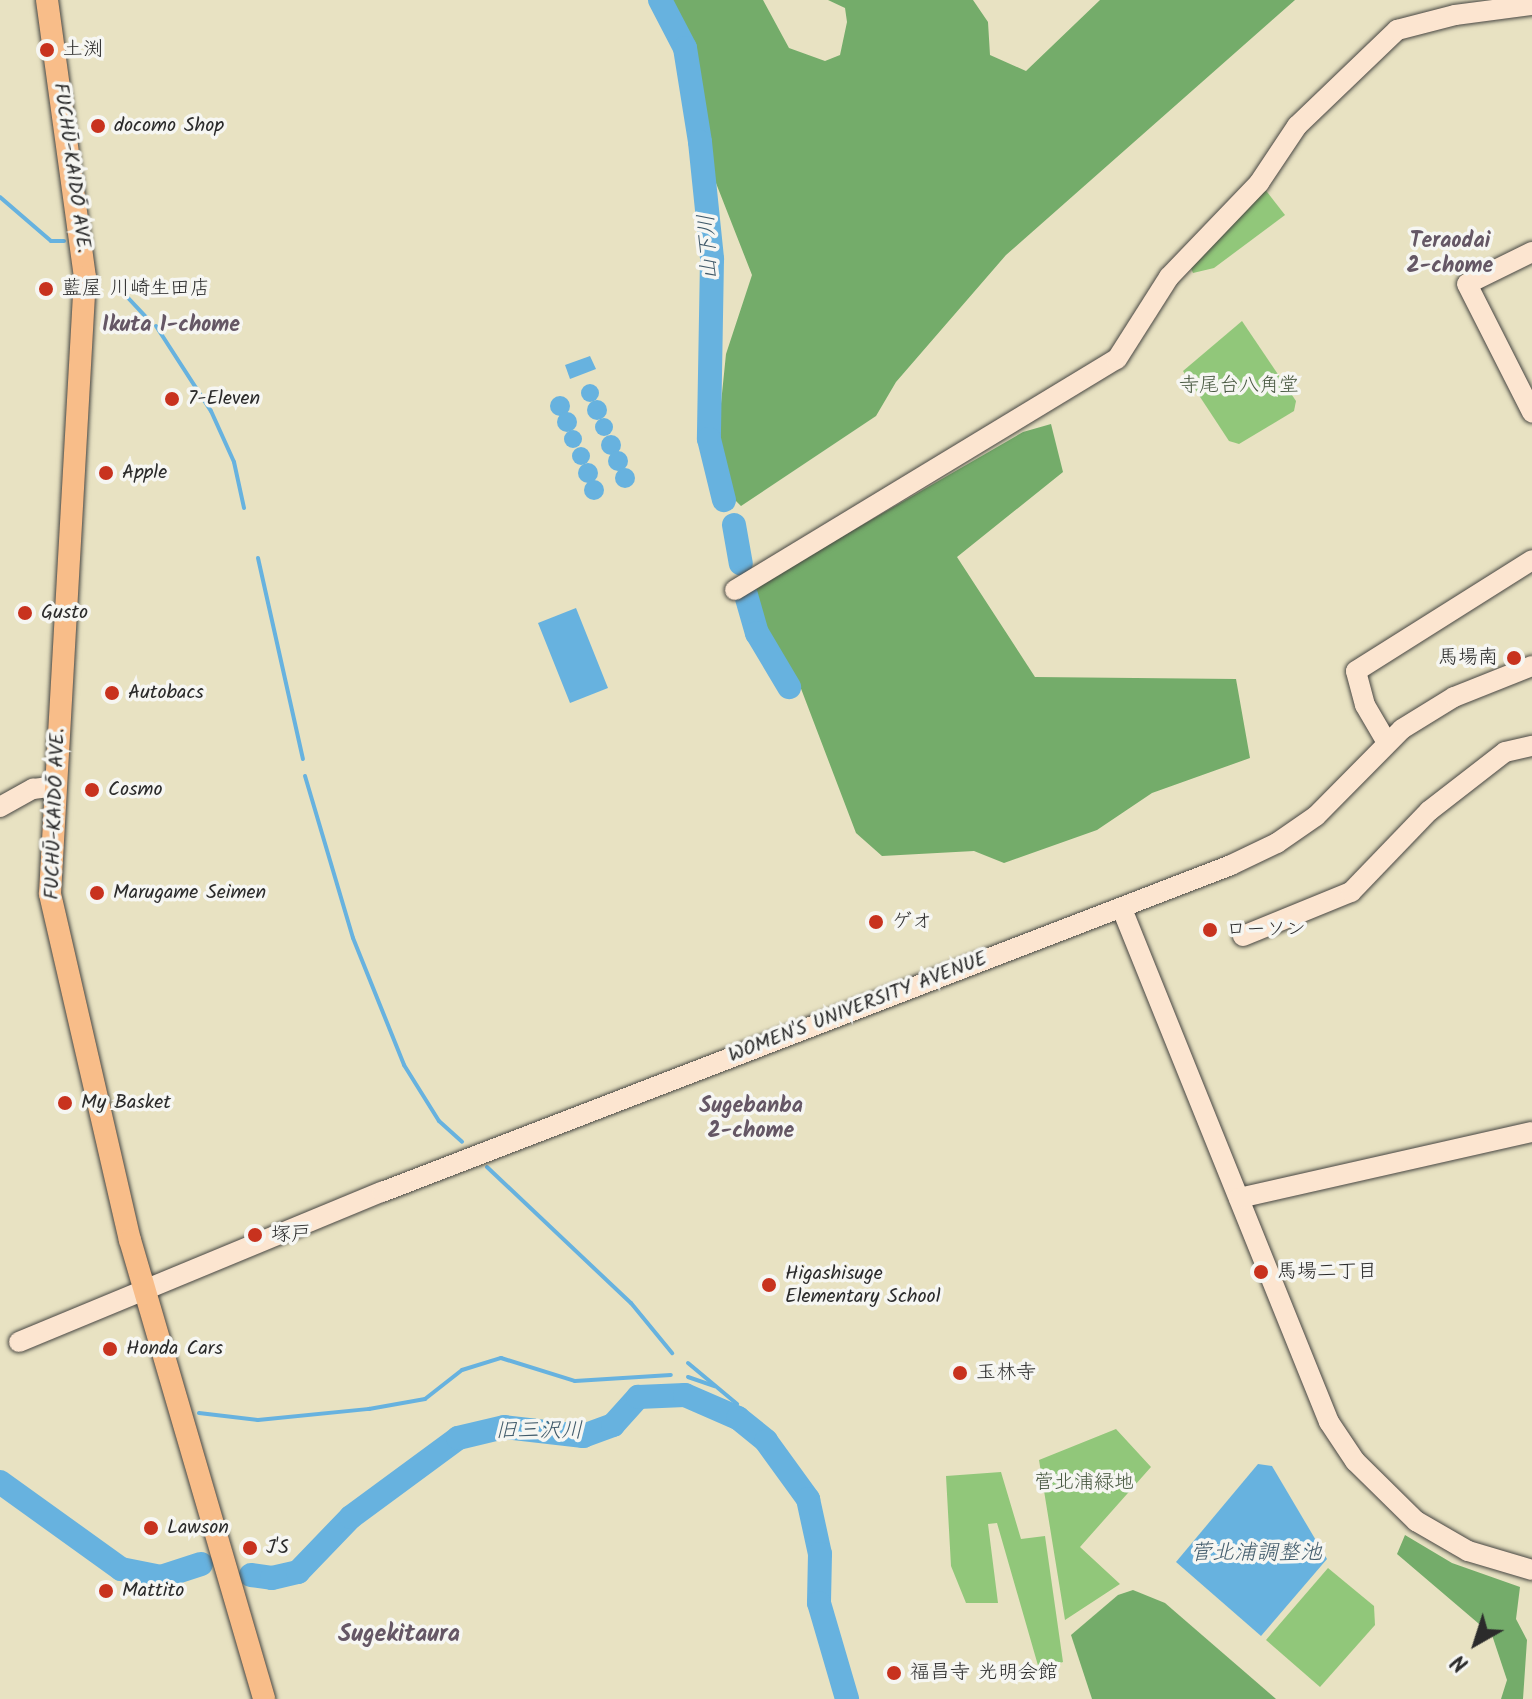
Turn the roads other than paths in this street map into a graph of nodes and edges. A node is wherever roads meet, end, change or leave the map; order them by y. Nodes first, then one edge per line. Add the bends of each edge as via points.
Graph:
1 (47, 0) edge
2 (1532, 5) edge
3 (1532, 252) edge
4 (1532, 412) edge
5 (1532, 560) edge
6 (735, 590) dead end
7 (1532, 666) edge
8 (1386, 741) junction
9 (1532, 746) edge
10 (56, 786) junction
11 (0, 807) edge
12 (1122, 909) junction
13 (1243, 936) dead end
14 (1532, 1132) edge
15 (1239, 1198) junction
16 (144, 1287) junction
17 (19, 1342) dead end
18 (1532, 1570) edge
19 (264, 1699) edge

1 - 10 main road, FUCHŪ-KAIDŌ AVE. via 85,277
2 - 6 street via 1455,15 1397,30 1297,126 1259,183 1169,277 1117,359
3 - 4 street via 1467,284
5 - 8 street via 1356,671 1369,715
7 - 8 street, WOMEN'S UNIVERSITY AVENUE via 1454,697
8 - 12 street, WOMEN'S UNIVERSITY AVENUE via 1316,816 1277,843
9 - 13 street via 1505,752 1429,811 1351,892
10 - 11 street via 33,789
10 - 16 main road, FUCHŪ-KAIDŌ AVE. via 50,894
12 - 15 street
12 - 16 street, WOMEN'S UNIVERSITY AVENUE
14 - 15 street
15 - 18 street via 1329,1422 1355,1461 1416,1521 1468,1551
16 - 17 street, WOMEN'S UNIVERSITY AVENUE
16 - 19 main road, FUCHŪ-KAIDŌ AVE.

